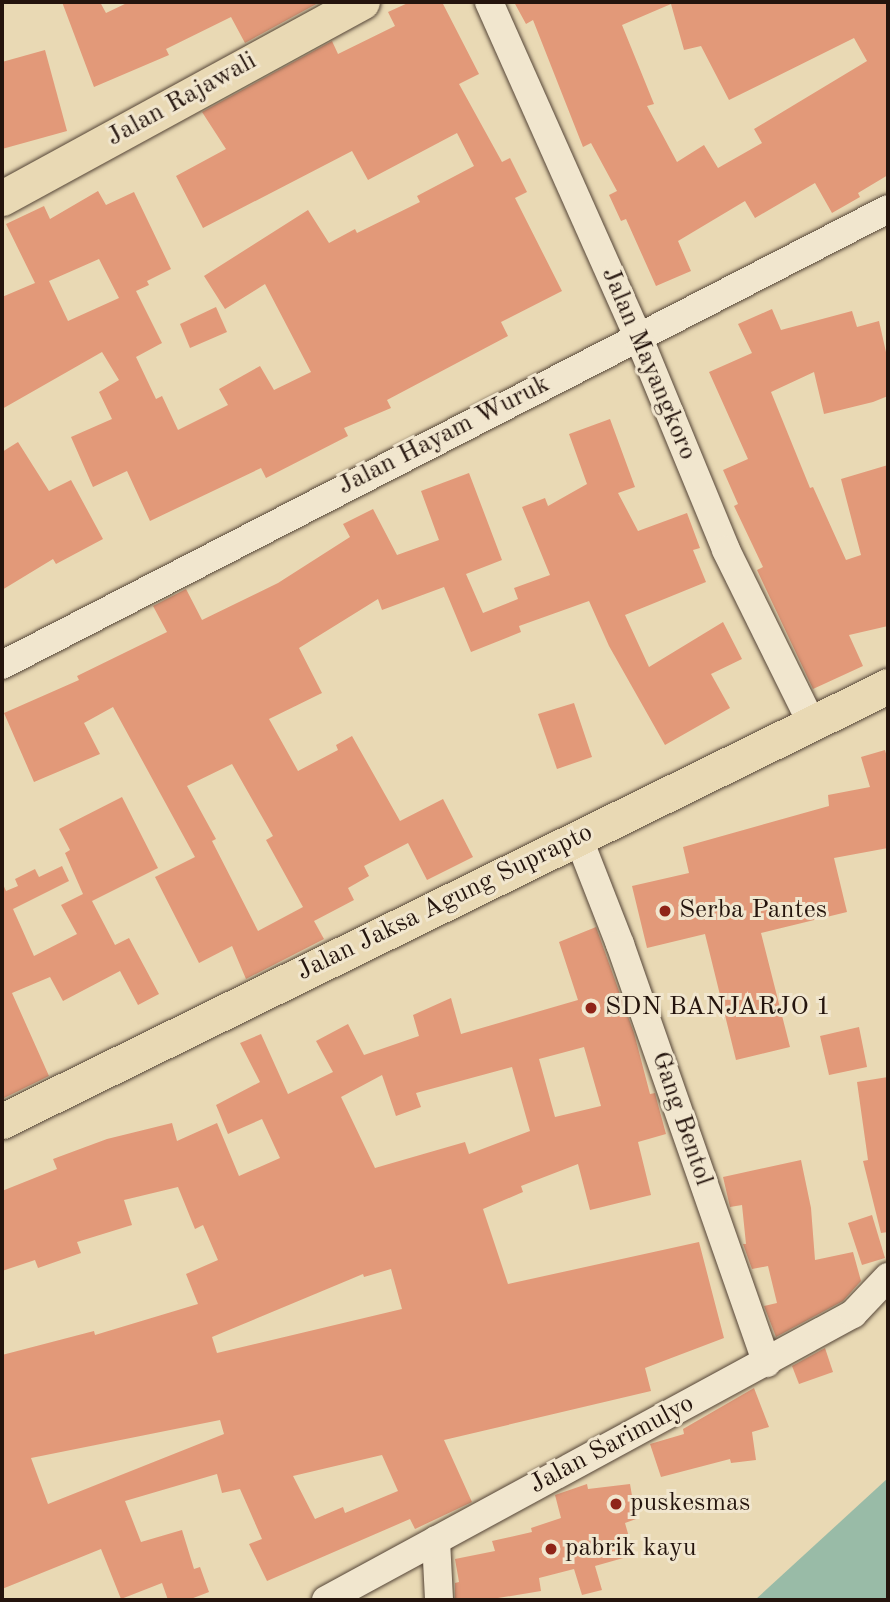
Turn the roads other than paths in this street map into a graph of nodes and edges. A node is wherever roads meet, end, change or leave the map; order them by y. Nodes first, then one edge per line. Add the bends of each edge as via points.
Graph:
1 (362, 2) edge
2 (489, 2) edge
3 (2, 198) edge
4 (888, 209) edge
5 (638, 336) junction
6 (2, 665) edge
7 (888, 686) edge
8 (812, 724) junction
9 (578, 837) junction
10 (2, 1121) edge
11 (888, 1277) edge
12 (767, 1363) junction
13 (436, 1540) junction
14 (327, 1600) edge
15 (439, 1600) edge

1 - 3 main road, Jalan Rajawali
2 - 5 street, Jalan Mayangkoro
4 - 5 street, Jalan Hayam Wuruk
5 - 6 street, Jalan Hayam Wuruk
5 - 8 street, Jalan Mayangkoro via 726,550
7 - 8 main road, Jalan Jaksa Agung Suprapto
8 - 9 main road, Jalan Jaksa Agung Suprapto
9 - 10 main road, Jalan Jaksa Agung Suprapto
9 - 12 street, Gang Bentol
11 - 12 street, Jalan Sarimulyo via 853,1314
12 - 13 street, Jalan Sarimulyo
13 - 14 street, Jalan Sarimulyo
13 - 15 street

